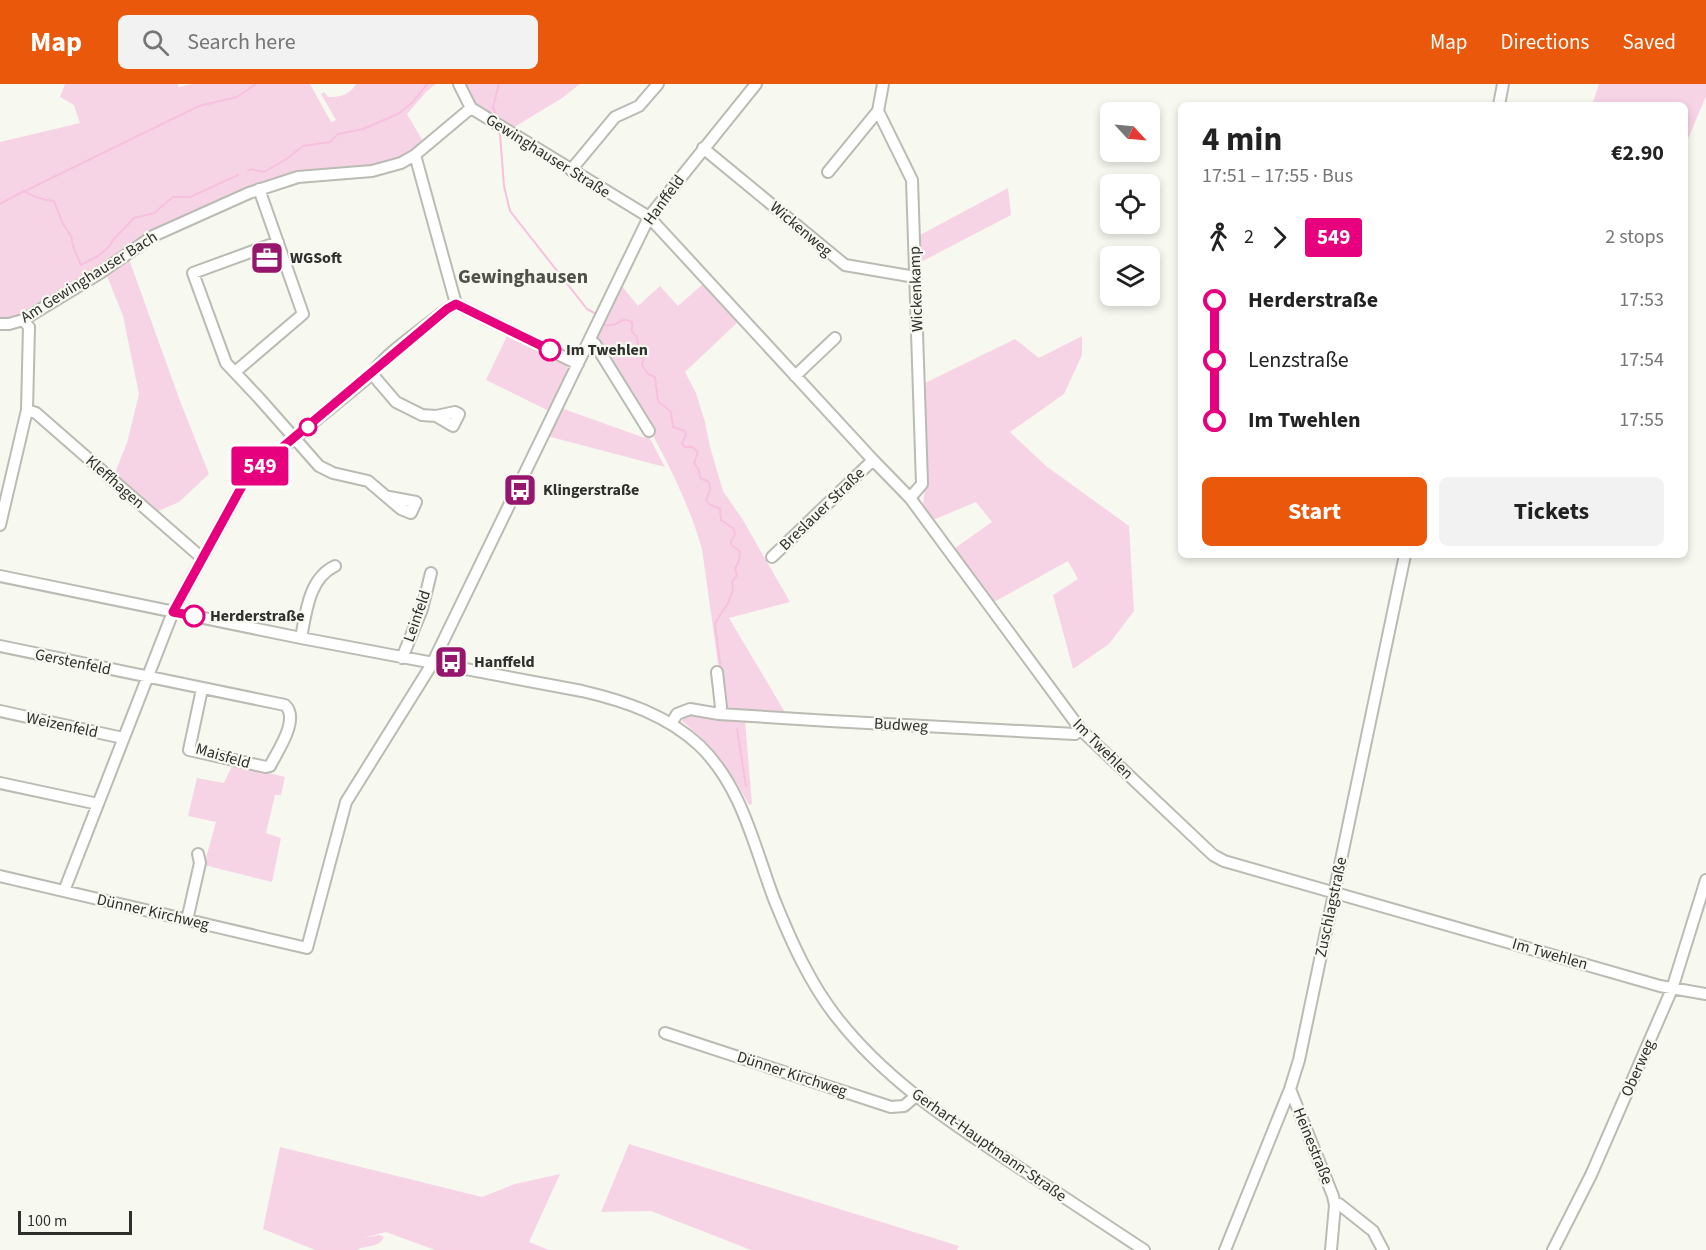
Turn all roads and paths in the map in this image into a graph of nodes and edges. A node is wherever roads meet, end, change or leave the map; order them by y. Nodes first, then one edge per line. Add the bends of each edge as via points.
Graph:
1 (459, 84) edge
2 (658, 84) edge
3 (756, 84) edge
4 (883, 84) edge
5 (1503, 84) edge
6 (1500, 102) edge
7 (471, 108) junction
8 (878, 111) junction
9 (703, 148) junction
10 (415, 155) junction
11 (571, 170) junction
12 (828, 172) dead end
13 (259, 189) junction
14 (649, 217) junction
15 (278, 242) junction
16 (915, 277) junction
17 (456, 304) junction
18 (23, 320) junction
19 (0, 324) edge
20 (835, 338) dead end
21 (590, 340) junction
22 (578, 364) junction
23 (235, 372) junction
24 (372, 374) junction
25 (795, 375) junction
26 (27, 410) junction
27 (435, 416) dead end
28 (649, 431) dead end
29 (294, 438) junction
30 (873, 460) junction
31 (389, 497) dead end
32 (910, 498) junction
33 (0, 525) edge
34 (772, 557) dead end
35 (202, 558) junction
36 (1404, 558) edge
37 (335, 566) dead end
38 (431, 573) dead end
39 (0, 576) edge
40 (173, 612) junction
41 (301, 638) junction
42 (0, 646) edge
43 (402, 658) junction
44 (432, 664) junction
45 (717, 672) dead end
46 (146, 677) junction
47 (202, 689) junction
48 (0, 711) edge
49 (719, 714) junction
50 (671, 724) junction
51 (1081, 730) junction
52 (123, 738) junction
53 (0, 783) edge
54 (98, 804) junction
55 (198, 854) dead end
56 (0, 876) edge
57 (1706, 880) edge
58 (64, 891) junction
59 (1334, 892) junction
60 (187, 920) junction
61 (307, 948) joint
62 (1672, 989) junction
63 (1706, 994) edge
64 (665, 1033) dead end
65 (1290, 1089) junction
66 (916, 1096) junction
67 (1335, 1204) junction
68 (1144, 1250) edge
69 (1225, 1250) edge
70 (1331, 1250) edge
71 (1383, 1250) edge
72 (1553, 1250) edge

1 - 7 street, Gewinghauser Straße
2 - 11 street via 639,106 615,117
3 - 9 street, Hanffeld
4 - 8 street
5 - 6 street
7 - 10 street, Am Gewinghauser Bach
7 - 11 street, Gewinghauser Straße
8 - 12 street
8 - 16 street, Wickenkamp via 912,180
9 - 14 street, Hanffeld
9 - 16 street, Wickenweg via 844,265
10 - 13 street, Am Gewinghauser Bach via 372,171 298,177
10 - 17 street
11 - 14 street, Gewinghauser Straße
13 - 15 street
13 - 18 street, Am Gewinghauser Bach via 153,236
14 - 21 street, Hanffeld
14 - 25 street, Im Twehlen
15 - 23 street via 303,314
15 - 23 street via 193,273 226,363
16 - 32 street, Wickenkamp via 922,484
17 - 22 street
17 - 24 street
18 - 19 street, Am Gewinghauser Bach
18 - 26 street via 29,327
20 - 25 street
21 - 22 street, Hanffeld
21 - 28 street
22 - 44 street, Hanffeld
23 - 29 street
24 - 27 street via 396,402 422,415
24 - 29 street
25 - 30 street, Im Twehlen
26 - 33 street
26 - 35 street, Kleffhagen via 36,413
29 - 31 street via 319,466 368,481
29 - 35 street via 247,477
30 - 32 street, Im Twehlen
30 - 34 street, Breslauer Straße
32 - 51 street, Im Twehlen
35 - 40 street
36 - 59 street, Zuschlagstraße
37 - 41 street via 324,571 309,600
38 - 43 street, Leinfeld via 422,609
39 - 40 street, Gerhart-Hauptmann-Straße
40 - 41 street, Gerhart-Hauptmann-Straße
40 - 46 street
41 - 43 street, Gerhart-Hauptmann-Straße
42 - 46 street, Gerstenfeld
43 - 44 street, Gerhart-Hauptmann-Straße
44 - 50 street, Gerhart-Hauptmann-Straße via 620,700
44 - 61 street, Hanffeld via 346,802
45 - 49 street
46 - 47 street, Maisfeld
46 - 52 street
47 - 47 street, Maisfeld via 285,705 289,709 291,722 270,766 189,750
48 - 52 street, Weizenfeld
49 - 50 street, Budweg via 690,709 677,714
49 - 51 street, Budweg via 1075,734
50 - 66 street, Gerhart-Hauptmann-Straße via 700,747 737,798 775,900 811,980 838,1019
51 - 59 street, Im Twehlen via 1213,855
52 - 54 street
53 - 54 street
54 - 58 street
55 - 60 street via 200,863
56 - 58 street, Dünner Kirchweg
57 - 62 street, Oberweg
58 - 60 street, Dünner Kirchweg
59 - 62 street, Im Twehlen
59 - 65 street, Zuschlagstraße
60 - 61 street, Dünner Kirchweg
62 - 63 street, Im Twehlen
62 - 72 street, Oberweg
64 - 66 street, Dünner Kirchweg via 891,1107 904,1106
65 - 67 street, Heinestraße
65 - 69 street, Zuschlagstraße
66 - 68 street, Gerhart-Hauptmann-Straße
67 - 70 street, Heinestraße
67 - 71 street, Heinestraße via 1373,1231

